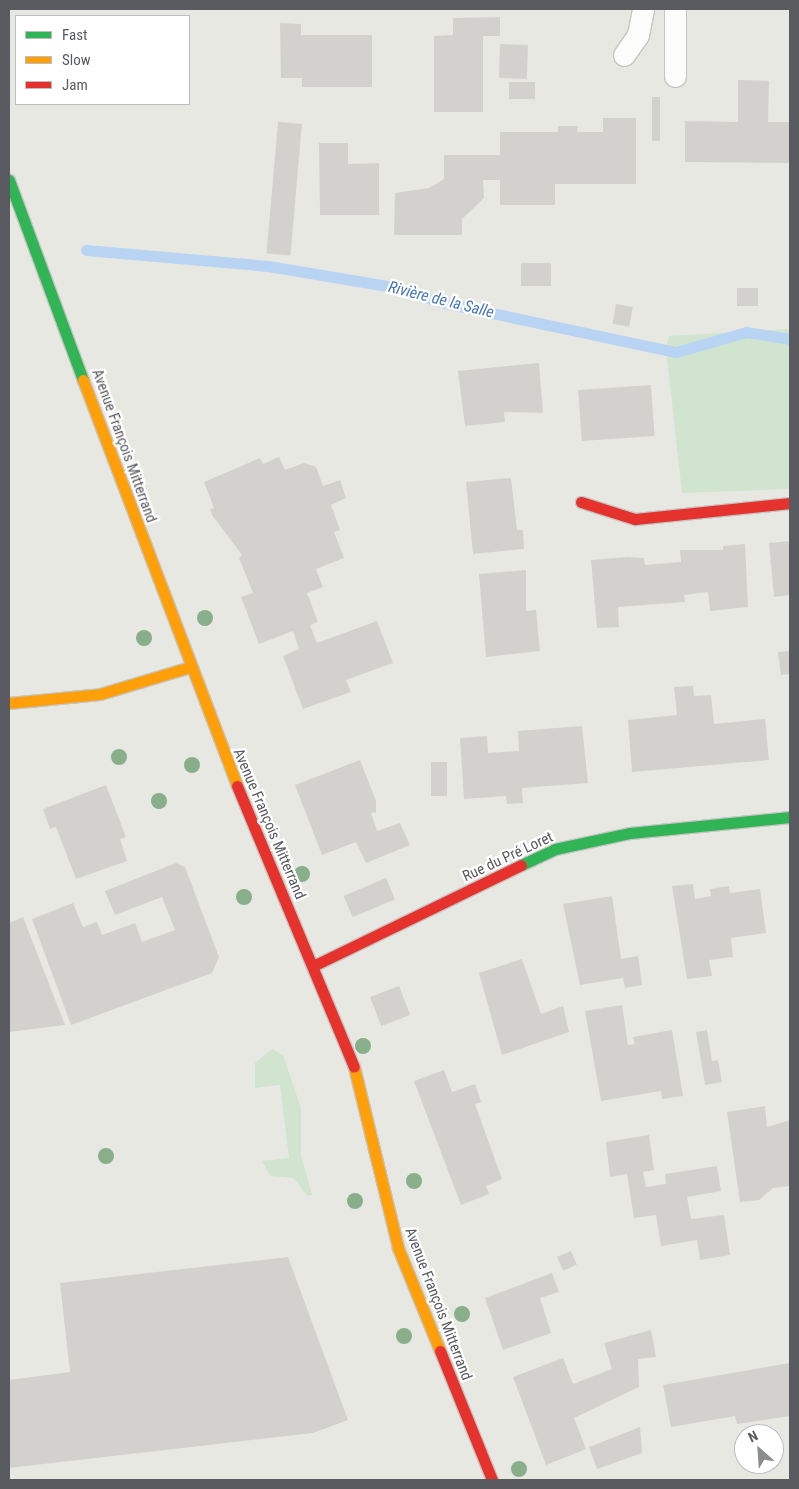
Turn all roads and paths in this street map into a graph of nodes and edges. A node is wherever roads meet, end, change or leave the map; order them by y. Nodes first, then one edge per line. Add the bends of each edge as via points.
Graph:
1 (643, 9) edge
2 (675, 9) edge
3 (624, 55) dead end
4 (675, 76) dead end
5 (9, 180) edge
6 (580, 502) dead end
7 (790, 503) edge
8 (190, 667) junction
9 (9, 703) edge
10 (790, 817) edge
11 (313, 966) junction
12 (492, 1480) edge

1 - 3 lane via 638,36
2 - 4 lane
5 - 8 main road, Avenue François Mitterrand
6 - 7 main road via 635,520
8 - 9 main road via 100,694
8 - 11 main road, Avenue François Mitterrand
10 - 11 main road, Rue du Pré Loret via 630,833 555,849
11 - 12 main road, Avenue François Mitterrand via 352,1059 398,1248

